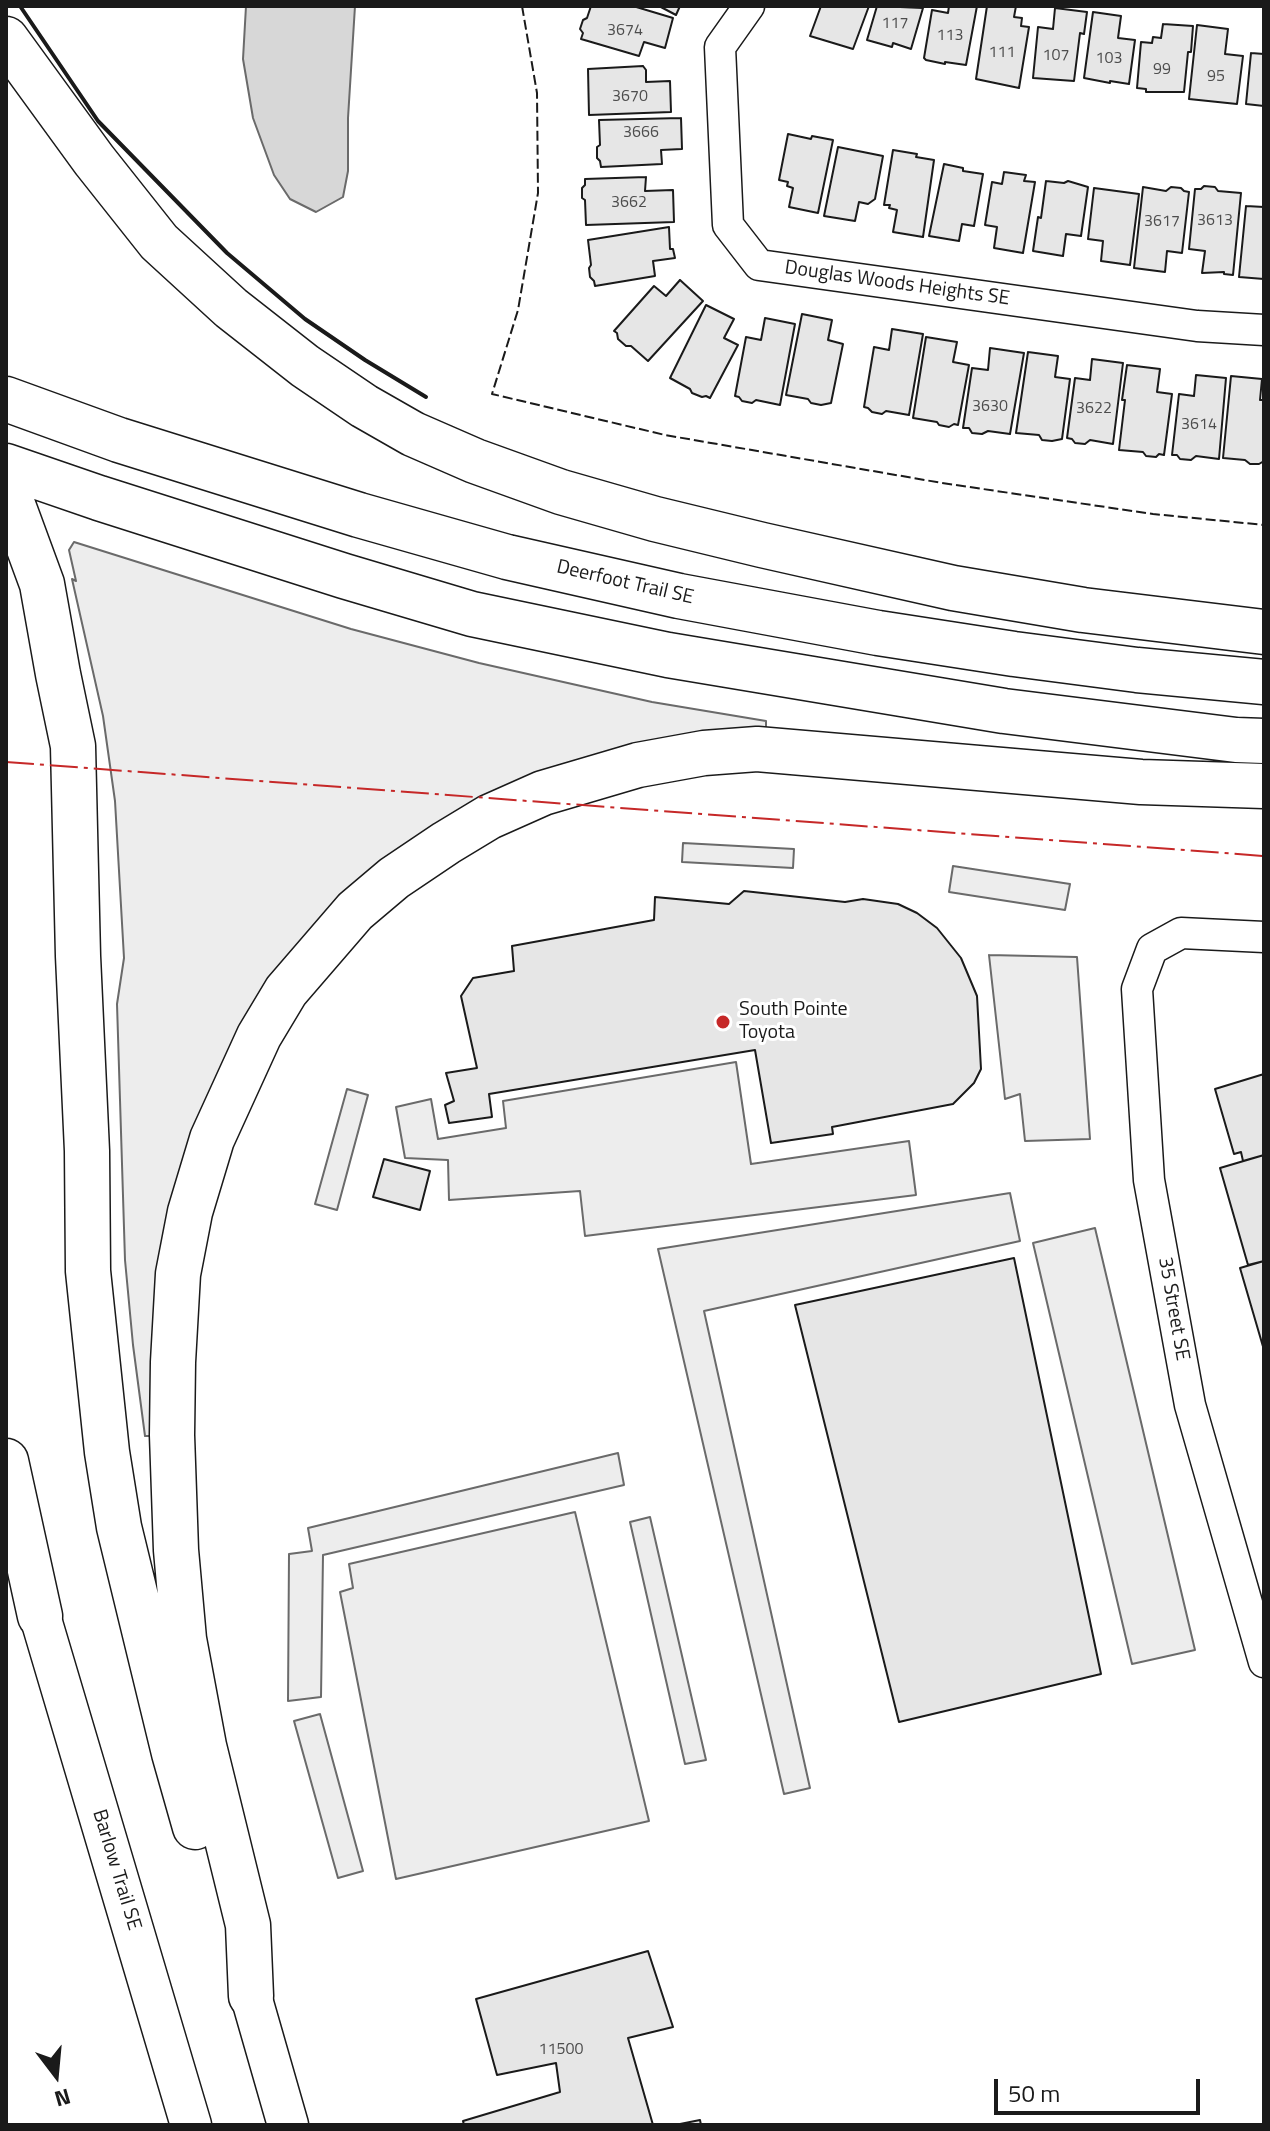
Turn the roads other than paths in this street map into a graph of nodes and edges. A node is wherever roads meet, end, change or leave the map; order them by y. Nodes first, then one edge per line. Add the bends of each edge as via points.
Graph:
1 (749, 6) edge
2 (6, 39) edge
3 (1264, 330) edge
4 (6, 399) edge
5 (6, 466) edge
6 (6, 486) edge
7 (1264, 632) edge
8 (1264, 682) edge
9 (1264, 741) edge
10 (1264, 786) edge
11 (1264, 937) edge
12 (6, 1461) edge
13 (6, 1536) edge
14 (40, 1616) junction
15 (1264, 1662) edge
16 (251, 1996) junction
17 (191, 2125) edge
18 (288, 2125) edge

1 - 3 street, Douglas Woods Heights SE via 720,47 728,225 759,265 1181,324
2 - 7 highway via 159,242 305,366 413,434 561,492 762,545 953,588
4 - 8 highway, Deerfoot Trail SE via 359,515 647,589 1014,654
5 - 9 highway via 472,614 668,655 1004,711
6 - 16 highway via 42,584 73,746 88,1271 119,1527 226,1939
10 - 16 highway via 1141,782 757,749 638,765 543,793 446,843 355,911 286,991 259,1036 203,1168 178,1274 173,1362 175,1535 184,1639 248,1925
11 - 15 street, 35 Street SE via 1181,933 1152,949 1137,989 1149,1180 1190,1405
12 - 14 highway
13 - 14 highway
14 - 17 main road, Barlow Trail SE
16 - 18 main road

